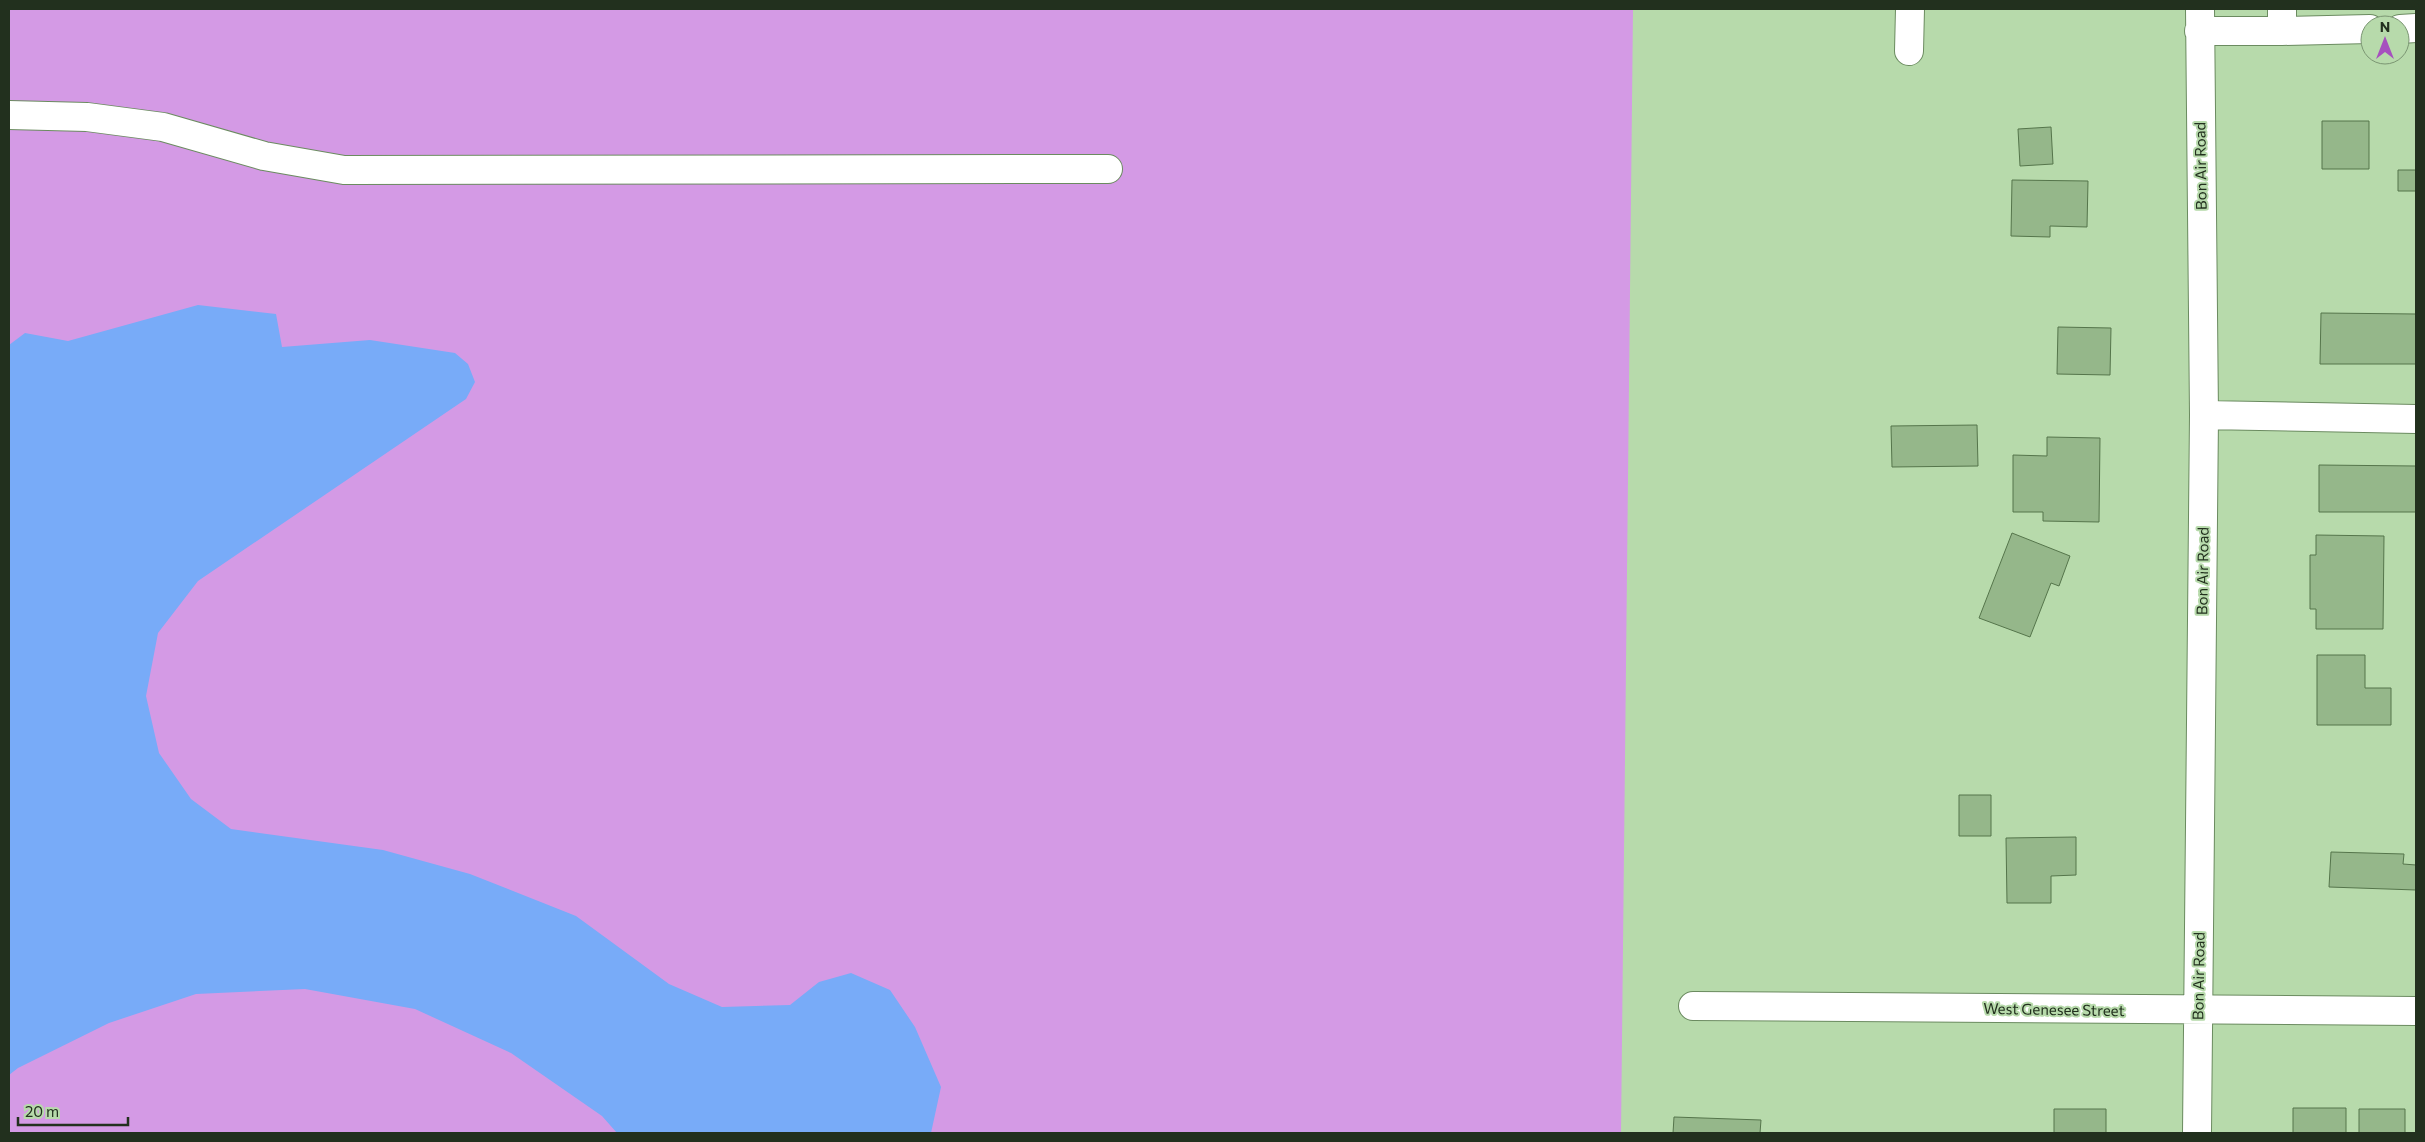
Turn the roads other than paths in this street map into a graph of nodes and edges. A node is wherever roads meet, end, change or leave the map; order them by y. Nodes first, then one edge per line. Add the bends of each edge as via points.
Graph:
1 (1910, 9) edge
2 (2199, 20) edge
3 (2282, 20) edge
4 (2360, 28) edge
5 (1908, 51) dead end
6 (9, 115) edge
7 (1108, 169) dead end
8 (2204, 415) junction
9 (2416, 419) edge
10 (1693, 1006) dead end
11 (2199, 1011) junction
12 (2416, 1011) edge
13 (2198, 1133) edge

1 - 5 street
2 - 3 street
2 - 8 street, Bon Air Road
3 - 4 street
6 - 7 street via 87,117 163,127 264,156 344,170
8 - 9 street
8 - 11 street, Bon Air Road
10 - 11 street, West Genesee Street
11 - 12 street, West Genesee Street
11 - 13 street, Bon Air Road

